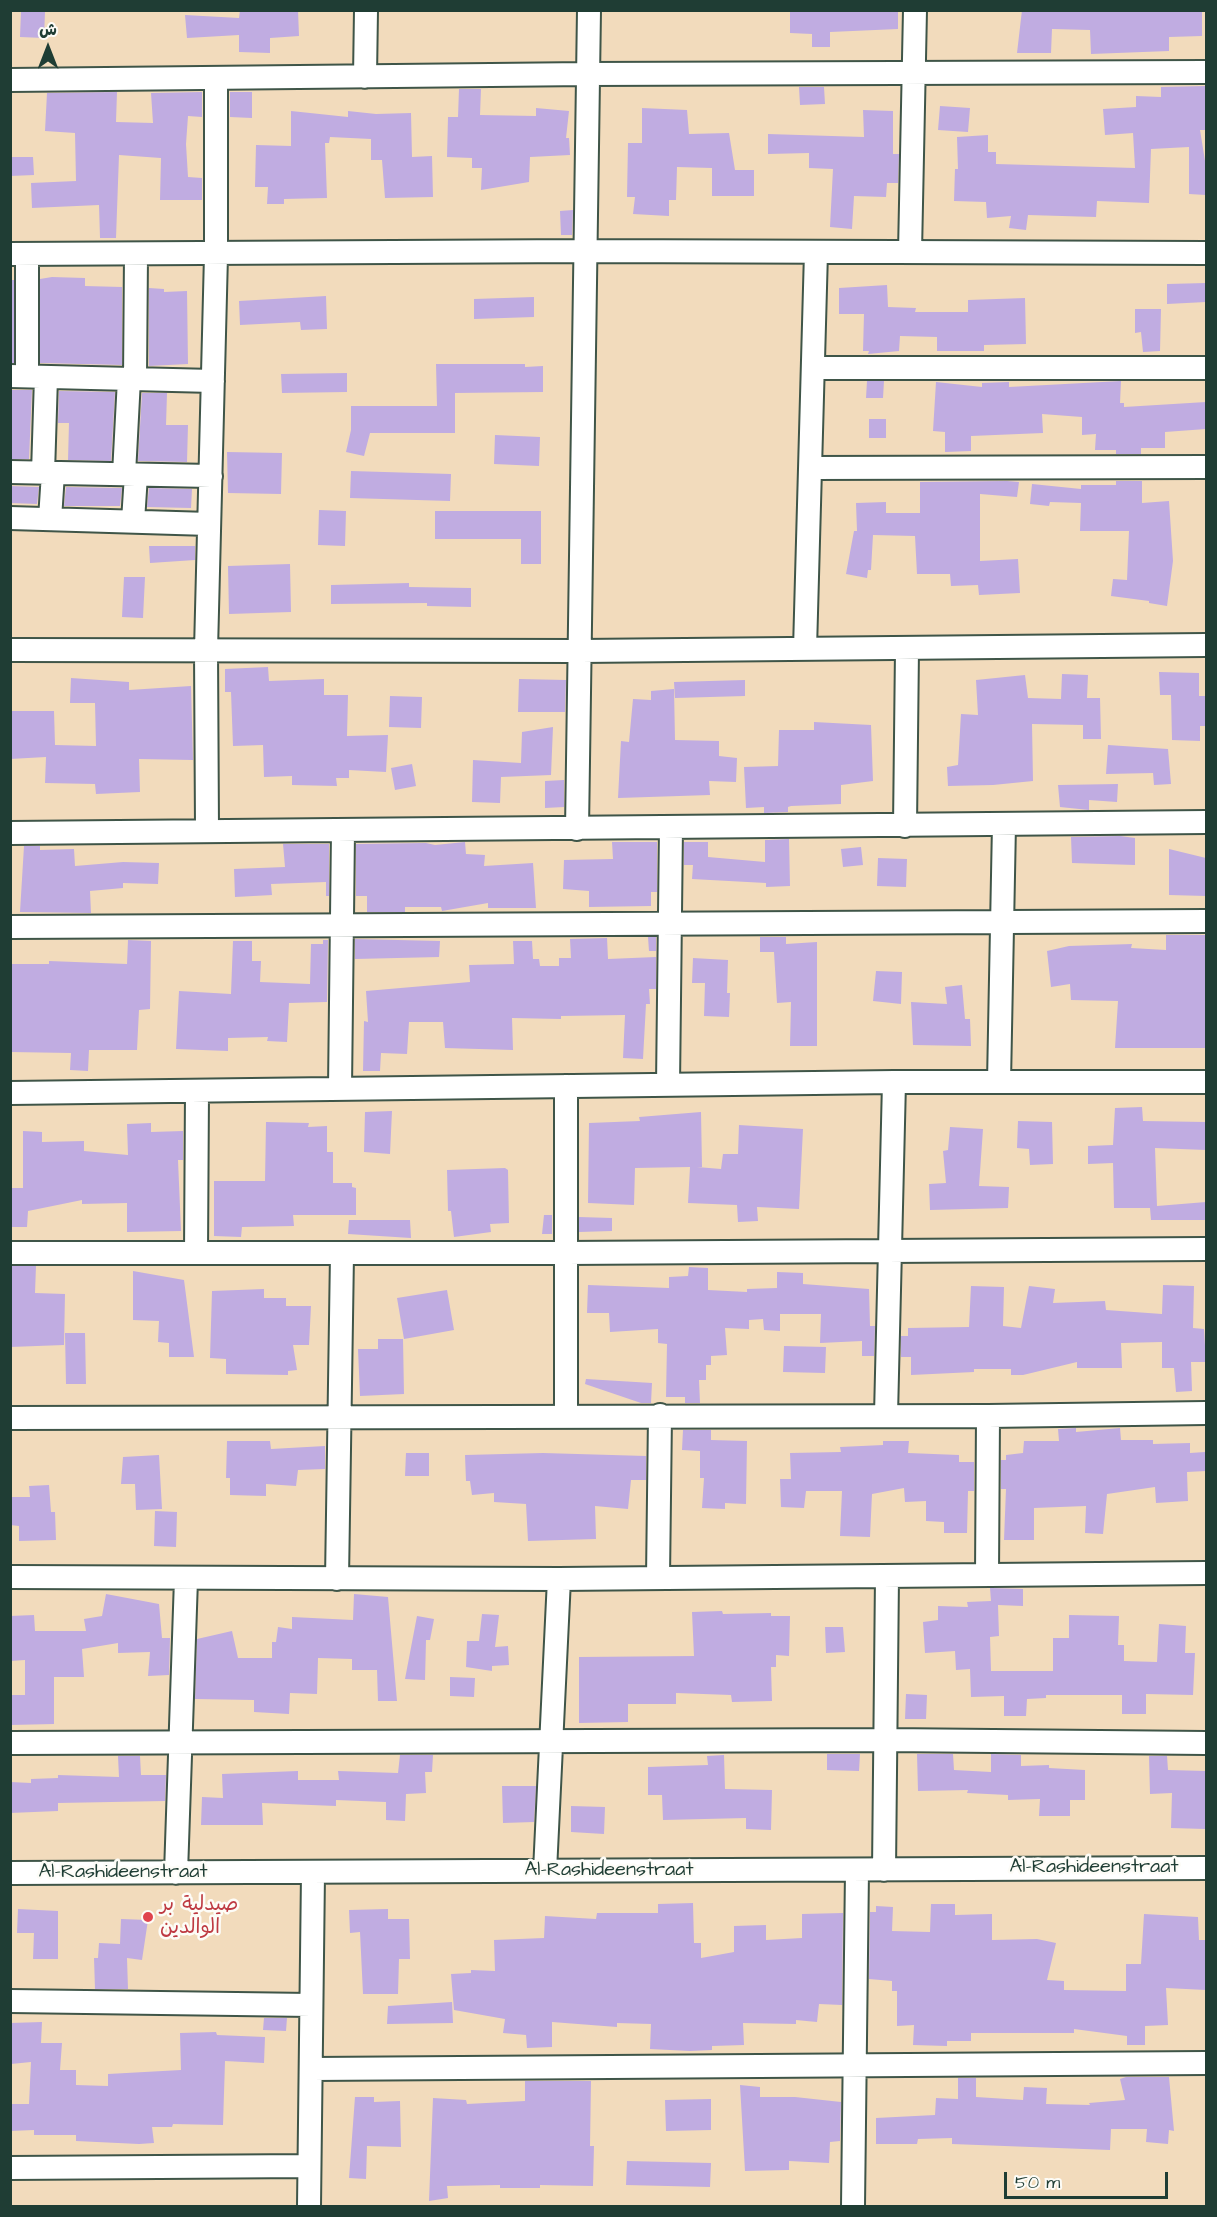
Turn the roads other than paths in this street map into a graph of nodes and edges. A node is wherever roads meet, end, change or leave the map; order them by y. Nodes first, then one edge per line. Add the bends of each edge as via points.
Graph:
1 (366, 10) edge
2 (589, 10) edge
3 (915, 10) edge
4 (1206, 72) edge
5 (915, 73) junction
6 (587, 74) junction
7 (365, 76) junction
8 (216, 79) junction
9 (10, 80) edge
10 (585, 250) junction
11 (816, 252) junction
12 (910, 252) junction
13 (1206, 253) edge
14 (19, 255) edge
15 (136, 255) junction
16 (216, 255) junction
17 (813, 368) junction
18 (1206, 368) edge
19 (28, 376) edge
20 (132, 379) junction
21 (213, 381) junction
22 (1206, 467) edge
23 (812, 468) junction
24 (10, 472) edge
25 (48, 473) junction
26 (130, 475) junction
27 (211, 476) junction
28 (10, 518) edge
29 (50, 519) junction
30 (133, 521) junction
31 (209, 524) junction
32 (1206, 645) edge
33 (805, 649) junction
34 (907, 649) junction
35 (10, 650) edge
36 (206, 650) junction
37 (581, 651) junction
38 (1206, 822) edge
39 (1004, 824) junction
40 (905, 826) junction
41 (671, 827) junction
42 (577, 829) junction
43 (207, 830) junction
44 (343, 831) junction
45 (10, 833) edge
46 (1206, 921) edge
47 (1002, 922) junction
48 (671, 924) junction
49 (341, 925) junction
50 (10, 927) edge
51 (894, 1082) junction
52 (999, 1082) junction
53 (1206, 1082) edge
54 (668, 1085) junction
55 (566, 1086) junction
56 (340, 1088) junction
57 (197, 1091) junction
58 (10, 1093) edge
59 (1206, 1249) edge
60 (890, 1250) junction
61 (10, 1253) edge
62 (196, 1253) junction
63 (566, 1253) junction
64 (342, 1254) junction
65 (1206, 1413) edge
66 (660, 1415) junction
67 (886, 1415) junction
68 (988, 1416) junction
69 (566, 1417) junction
70 (10, 1418) edge
71 (337, 1418) junction
72 (1206, 1573) edge
73 (987, 1575) junction
74 (886, 1576) junction
75 (10, 1577) edge
76 (658, 1578) junction
77 (186, 1579) junction
78 (336, 1579) junction
79 (559, 1579) junction
80 (886, 1740) junction
81 (551, 1742) junction
82 (10, 1743) edge
83 (180, 1743) junction
84 (1206, 1743) edge
85 (1206, 1868) edge
86 (857, 1870) junction
87 (884, 1870) junction
88 (545, 1871) junction
89 (10, 1873) edge
90 (176, 1873) junction
91 (313, 1873) junction
92 (10, 2001) edge
93 (311, 2005) junction
94 (1206, 2063) edge
95 (855, 2067) junction
96 (312, 2069) junction
97 (308, 2166) junction
98 (10, 2168) edge
99 (309, 2206) edge
100 (854, 2206) edge

1 - 7 street
2 - 6 street
3 - 5 street
4 - 5 street
5 - 6 street
5 - 12 street
6 - 7 street
6 - 10 street
7 - 8 street
8 - 9 street
8 - 16 street
10 - 11 street
10 - 16 street
10 - 37 street
11 - 12 street
11 - 17 street
12 - 13 street
14 - 15 street
14 - 19 street
15 - 16 street
15 - 20 street
16 - 21 street
17 - 18 street
17 - 23 street
19 - 20 street
19 - 25 street
20 - 21 street
20 - 26 street
21 - 27 street
22 - 23 street
23 - 33 street
24 - 25 street
25 - 26 street
25 - 29 street
26 - 27 street
26 - 30 street
27 - 31 street
28 - 29 street
29 - 30 street
30 - 31 street
31 - 36 street
32 - 34 street
33 - 34 street
33 - 37 street
34 - 40 street
35 - 36 street
36 - 37 street
36 - 43 street
37 - 42 street
38 - 39 street
39 - 40 street
39 - 47 street
40 - 41 street
41 - 42 street
41 - 48 street
42 - 44 street
43 - 44 street
43 - 45 street
44 - 49 street
46 - 47 street
47 - 48 street
47 - 52 street
48 - 49 street
48 - 54 street
49 - 50 street
49 - 56 street
51 - 52 street
51 - 54 street
51 - 60 street
52 - 53 street
54 - 55 street
55 - 56 street
55 - 63 street
56 - 57 street
57 - 58 street
57 - 62 street
59 - 60 street
60 - 63 street
60 - 67 street
61 - 62 street
62 - 64 street
63 - 64 street
63 - 69 street
64 - 71 street
65 - 68 street
66 - 67 street
66 - 69 street
66 - 76 street
67 - 68 street
68 - 73 street
69 - 71 street
70 - 71 street
71 - 78 street
72 - 73 street
73 - 74 street
74 - 76 street
74 - 80 street
75 - 77 street
76 - 79 street
77 - 78 street
77 - 83 street
78 - 79 street
79 - 81 street
80 - 81 street
80 - 84 street
80 - 87 street
81 - 83 street
81 - 88 street
82 - 83 street
83 - 90 street
85 - 87 street, Al-Rashideenstraat
86 - 87 street, Al-Rashideenstraat
86 - 88 street, Al-Rashideenstraat
86 - 95 street
88 - 91 street, Al-Rashideenstraat
89 - 90 street, Al-Rashideenstraat
90 - 91 street, Al-Rashideenstraat
91 - 93 street
92 - 93 street
93 - 96 street
94 - 95 street
95 - 96 street
95 - 100 street
96 - 97 street
97 - 98 street
97 - 99 street

